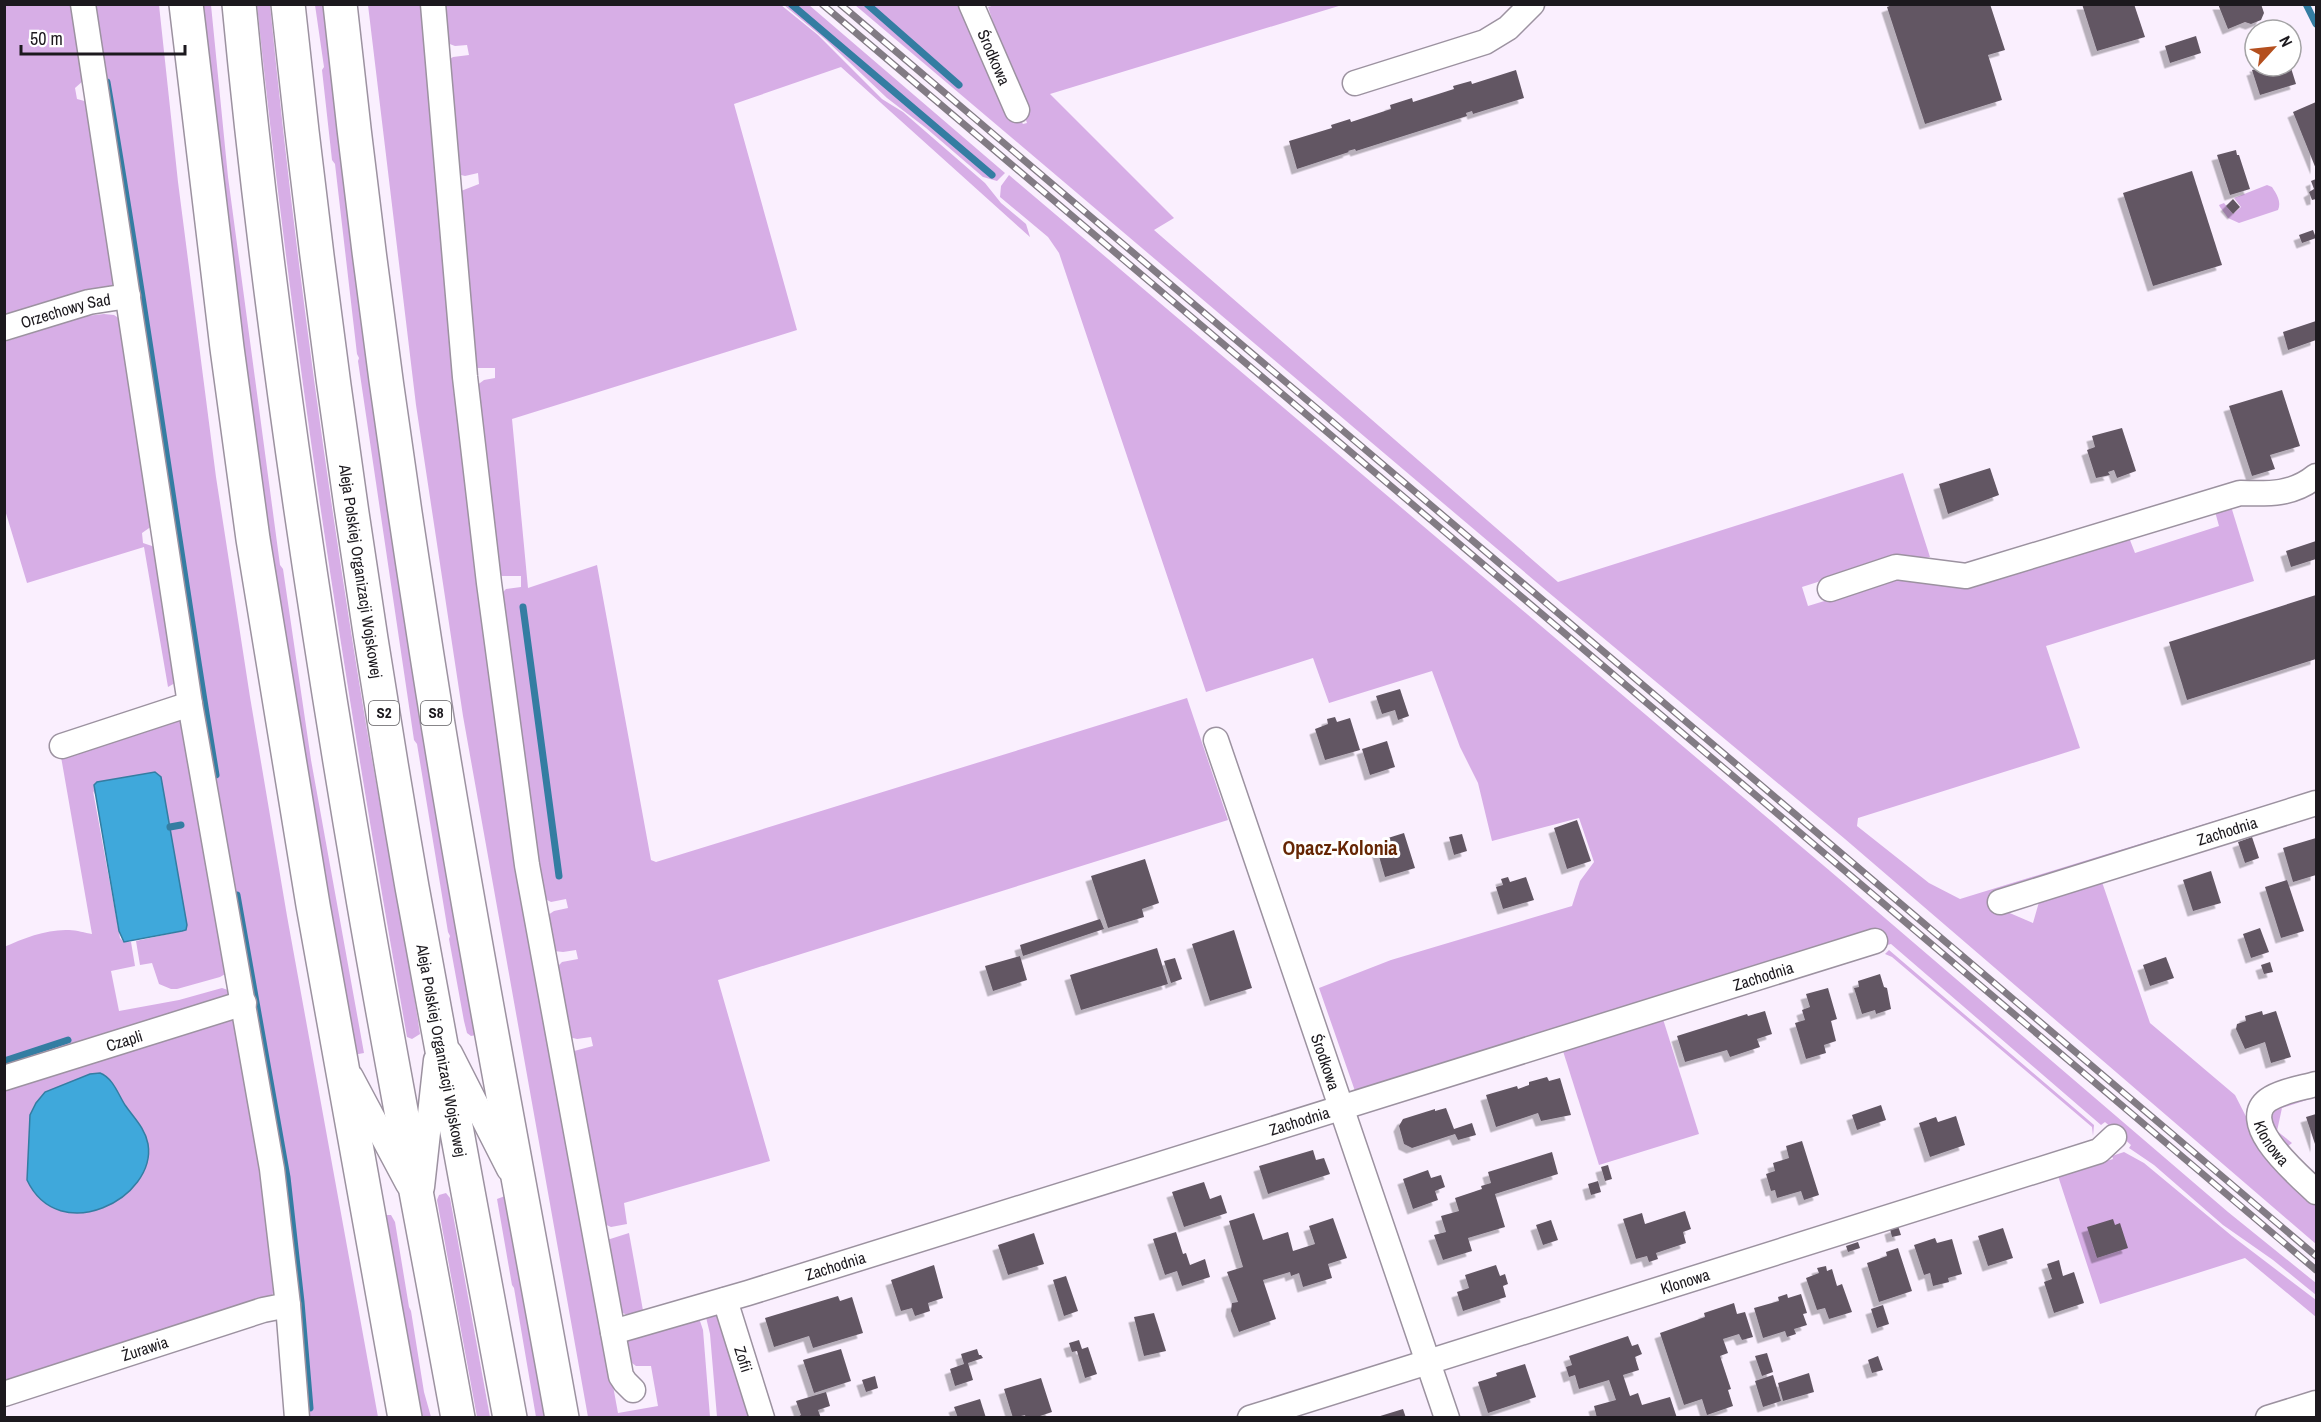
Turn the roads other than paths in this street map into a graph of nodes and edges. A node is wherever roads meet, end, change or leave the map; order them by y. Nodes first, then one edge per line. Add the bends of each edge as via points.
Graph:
1 (82, 4) edge
2 (186, 4) edge
3 (239, 4) edge
4 (288, 4) edge
5 (340, 4) edge
6 (433, 4) edge
7 (971, 4) edge
8 (1532, 4) edge
9 (1355, 83) dead end
10 (1017, 110) dead end
11 (128, 296) junction
12 (4, 328) edge
13 (2316, 476) edge
14 (1830, 589) dead end
15 (190, 704) junction
16 (1216, 740) dead end
17 (62, 746) dead end
18 (2316, 803) edge
19 (2000, 902) dead end
20 (1875, 942) dead end
21 (244, 1003) junction
22 (492, 1031) junction
23 (439, 1032) junction
24 (390, 1047) junction
25 (341, 1057) junction
26 (4, 1078) edge
27 (2316, 1084) edge
28 (1342, 1107) junction
29 (480, 1112) junction
30 (430, 1119) junction
31 (380, 1130) junction
32 (2114, 1137) dead end
33 (469, 1189) junction
34 (2316, 1192) edge
35 (521, 1193) junction
36 (420, 1207) junction
37 (368, 1215) junction
38 (725, 1300) junction
39 (288, 1305) junction
40 (613, 1332) junction
41 (1428, 1362) junction
42 (633, 1390) dead end
43 (4, 1394) edge
44 (2316, 1403) edge
45 (297, 1418) edge
46 (405, 1418) edge
47 (458, 1418) edge
48 (510, 1418) edge
49 (562, 1418) edge
50 (762, 1418) edge
51 (1250, 1418) edge
52 (1447, 1418) edge
53 (2268, 1418) edge

1 - 11 street
2 - 25 highway via 253,539
3 - 24 highway via 280,362 359,878
4 - 23 highway, Aleja Polskiej Organizacji Wojskowej / S2 via 329,346 370,627
5 - 22 highway, S8 via 364,211 419,607
6 - 40 street via 465,377 522,830
7 - 10 street, Środkowa
8 - 9 street via 1508,28 1485,42
11 - 12 street, Orzechowy Sad via 89,302
11 - 15 street
13 - 14 street via 2287,491 2240,493 1966,576 1896,567
15 - 17 street
15 - 21 street
16 - 28 street, Środkowa
18 - 19 street, Zachodnia
20 - 28 street, Zachodnia
21 - 26 street, Czapli
21 - 39 street via 272,1169
22 - 29 street
22 - 35 highway, S8
23 - 29 street
23 - 30 street
23 - 33 highway, Aleja Polskiej Organizacji Wojskowej / S2
24 - 30 street
24 - 31 street
24 - 36 highway
25 - 31 street
25 - 37 highway
27 - 34 street, Klonowa via 2270,1099 2259,1114 2262,1130 2272,1147
28 - 38 street, Zachodnia
28 - 41 street, Środkowa
29 - 33 street
29 - 35 street
30 - 33 street
30 - 36 street
31 - 36 street
31 - 37 street
32 - 41 street, Klonowa via 2099,1151
33 - 48 highway, Aleja Polskiej Organizacji Wojskowej / S2
35 - 49 highway, S8
36 - 47 highway
37 - 46 highway
38 - 40 street, Zachodnia
38 - 50 street, Zofii
39 - 43 street, Żurawia
39 - 45 street
40 - 42 street via 621,1376
41 - 51 street, Klonowa
41 - 52 street, Środkowa
44 - 53 street

